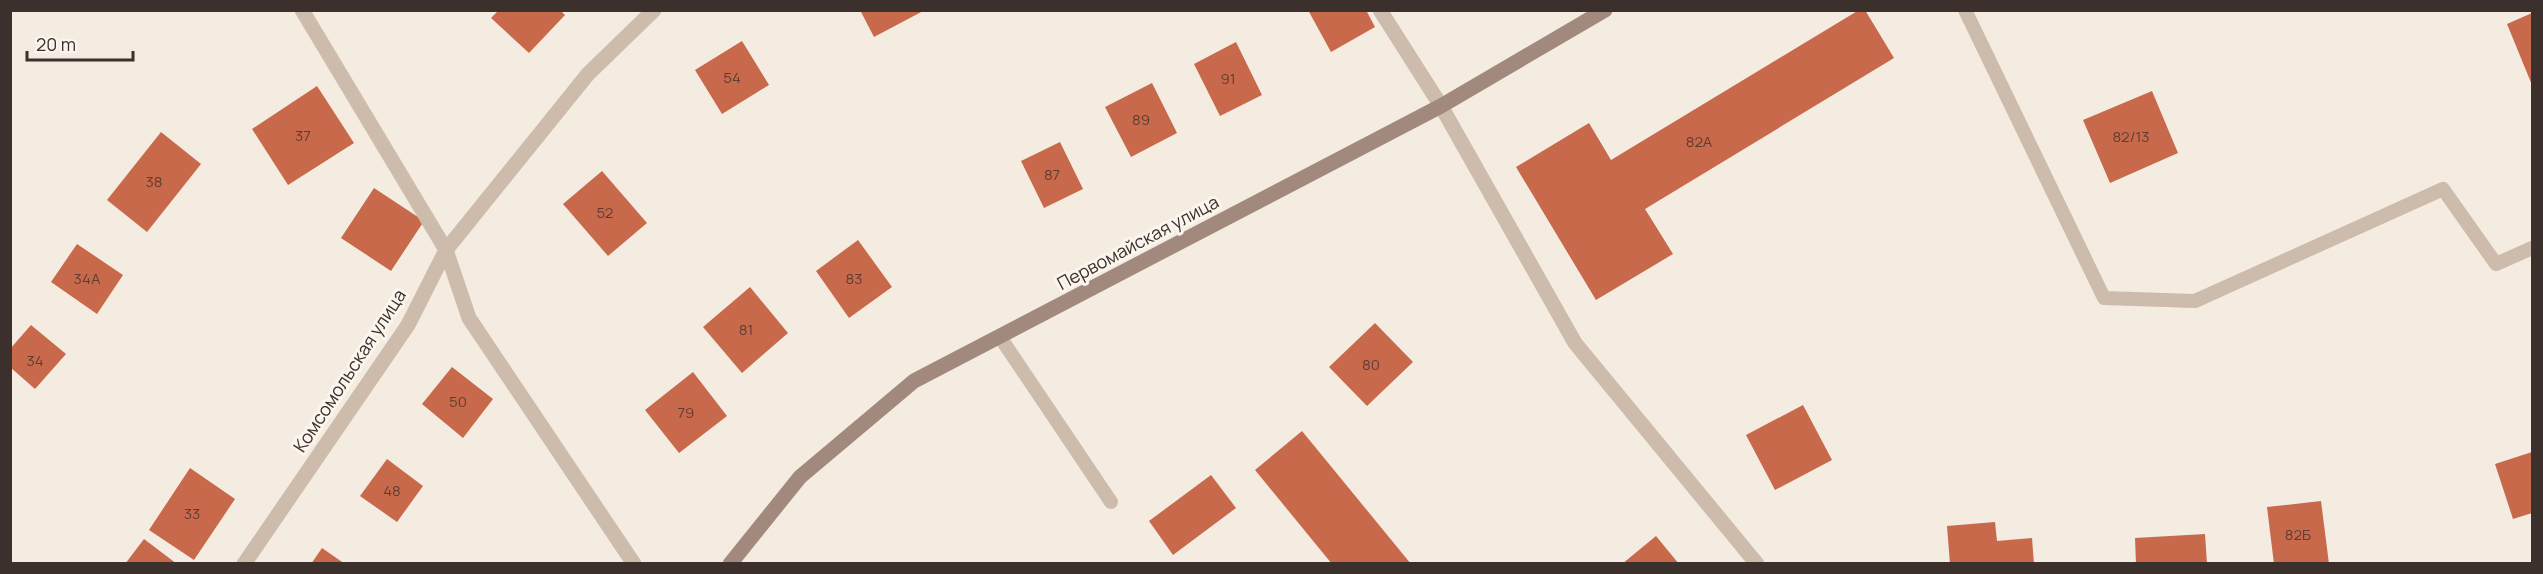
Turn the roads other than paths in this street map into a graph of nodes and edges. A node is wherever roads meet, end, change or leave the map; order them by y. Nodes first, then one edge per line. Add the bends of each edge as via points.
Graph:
1 (302, 10) edge
2 (654, 10) edge
3 (1380, 10) edge
4 (1605, 10) edge
5 (1965, 10) edge
6 (1441, 106) junction
7 (2532, 248) edge
8 (446, 250) junction
9 (1000, 337) junction
10 (1111, 502) dead end
11 (244, 564) edge
12 (634, 564) edge
13 (730, 564) edge
14 (1757, 564) edge

1 - 8 street
2 - 8 street, Комсомольская улица via 588,74
3 - 6 street
4 - 6 street, Первомайская улица
5 - 7 lane via 2104,298 2195,301 2443,189 2496,264
6 - 9 street, Первомайская улица
6 - 14 street via 1575,343
8 - 11 street, Комсомольская улица via 408,325
8 - 12 street via 470,318
9 - 10 lane
9 - 13 street, Первомайская улица via 914,381 800,477

